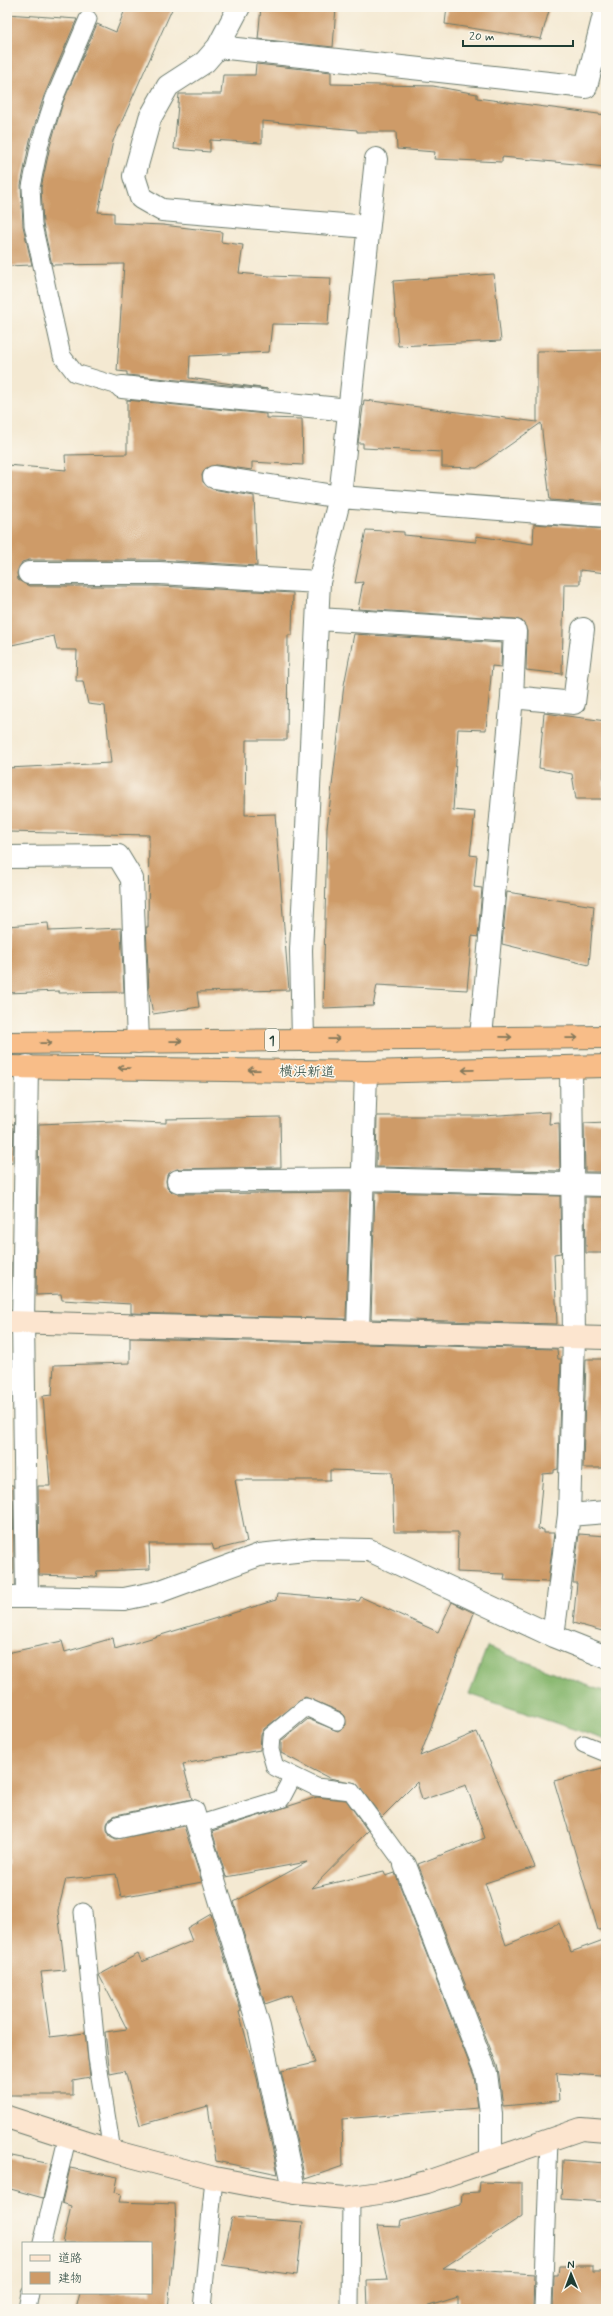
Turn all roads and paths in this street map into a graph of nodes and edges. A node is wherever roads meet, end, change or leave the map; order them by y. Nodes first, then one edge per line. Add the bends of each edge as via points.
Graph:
1 (239, 7) edge
2 (606, 7) edge
3 (88, 19) dead end
4 (218, 47) junction
5 (376, 159) dead end
6 (368, 227) junction
7 (122, 387) joint
8 (348, 410) junction
9 (214, 477) dead end
10 (340, 497) junction
11 (606, 517) edge
12 (29, 573) dead end
13 (320, 582) junction
14 (318, 619) junction
15 (583, 629) dead end
16 (512, 697) junction
17 (7, 857) edge
18 (481, 1037) junction
19 (606, 1037) edge
20 (303, 1039) junction
21 (138, 1042) junction
22 (7, 1043) edge
23 (17, 1066) edge
24 (606, 1066) edge
25 (571, 1067) junction
26 (366, 1072) junction
27 (364, 1179) junction
28 (178, 1180) dead end
29 (606, 1184) edge
30 (572, 1185) junction
31 (15, 1322) edge
32 (358, 1331) junction
33 (574, 1337) junction
34 (606, 1338) edge
35 (606, 1512) edge
36 (569, 1515) junction
37 (17, 1597) edge
38 (553, 1636) junction
39 (606, 1657) edge
40 (337, 1721) dead end
41 (584, 1744) dead end
42 (606, 1753) edge
43 (293, 1776) junction
44 (197, 1825) junction
45 (119, 1827) dead end
46 (406, 1865) joint
47 (83, 1912) dead end
48 (7, 2117) edge
49 (606, 2131) edge
50 (68, 2135) junction
51 (549, 2140) junction
52 (112, 2151) junction
53 (491, 2160) junction
54 (214, 2178) junction
55 (295, 2193) junction
56 (351, 2197) junction
57 (42, 2242) edge
58 (30, 2294) edge
59 (27, 2309) edge
60 (202, 2309) edge
61 (350, 2309) edge
62 (543, 2309) edge

1 - 4 street
2 - 4 street via 586,87
3 - 7 lane via 54,99 40,143 31,187 33,225 62,356 75,373
4 - 6 street via 205,62 168,86 150,118 134,176 141,198 162,210
5 - 6 street
6 - 8 street
7 - 8 street
8 - 10 street
9 - 10 street
10 - 11 street
10 - 13 street
12 - 13 street via 158,573
13 - 14 street
14 - 16 street via 515,631
14 - 20 street via 301,950
15 - 16 street via 574,703
16 - 18 street
17 - 21 street via 118,856 132,879
18 -> 19 highway, 1
20 -> 18 highway, 1
21 -> 20 highway, 1
22 -> 21 highway, 1
26 -> 23 highway, 横浜新道 / 1
23 - 31 street
24 - 25 highway, 横浜新道 / 1
25 -> 26 highway, 横浜新道 / 1
25 - 30 street
26 - 27 street
27 - 28 street
27 - 30 street
27 - 32 street
29 - 30 street
30 - 33 street
31 - 32 street
31 - 37 street
32 - 33 street
33 - 34 street
33 - 36 street
35 - 36 street
36 - 38 street
37 - 38 street via 124,1598 158,1592 259,1554 314,1549 369,1550
38 - 39 street
40 - 43 lane via 306,1707 272,1736 270,1750 274,1767
41 - 42 lane
43 - 44 lane via 281,1799
43 - 46 lane via 316,1787 351,1791
44 - 45 street via 193,1811
44 - 55 street via 258,2027
46 - 53 street via 486,2073 491,2114
47 - 52 lane via 97,2058
48 - 50 street
49 - 51 street via 581,2129
50 - 52 street
50 - 57 lane
51 - 53 street
51 - 62 lane
52 - 54 street
53 - 56 street via 426,2182
54 - 55 street
54 - 60 lane
55 - 56 street
56 - 61 lane
58 - 59 lane

